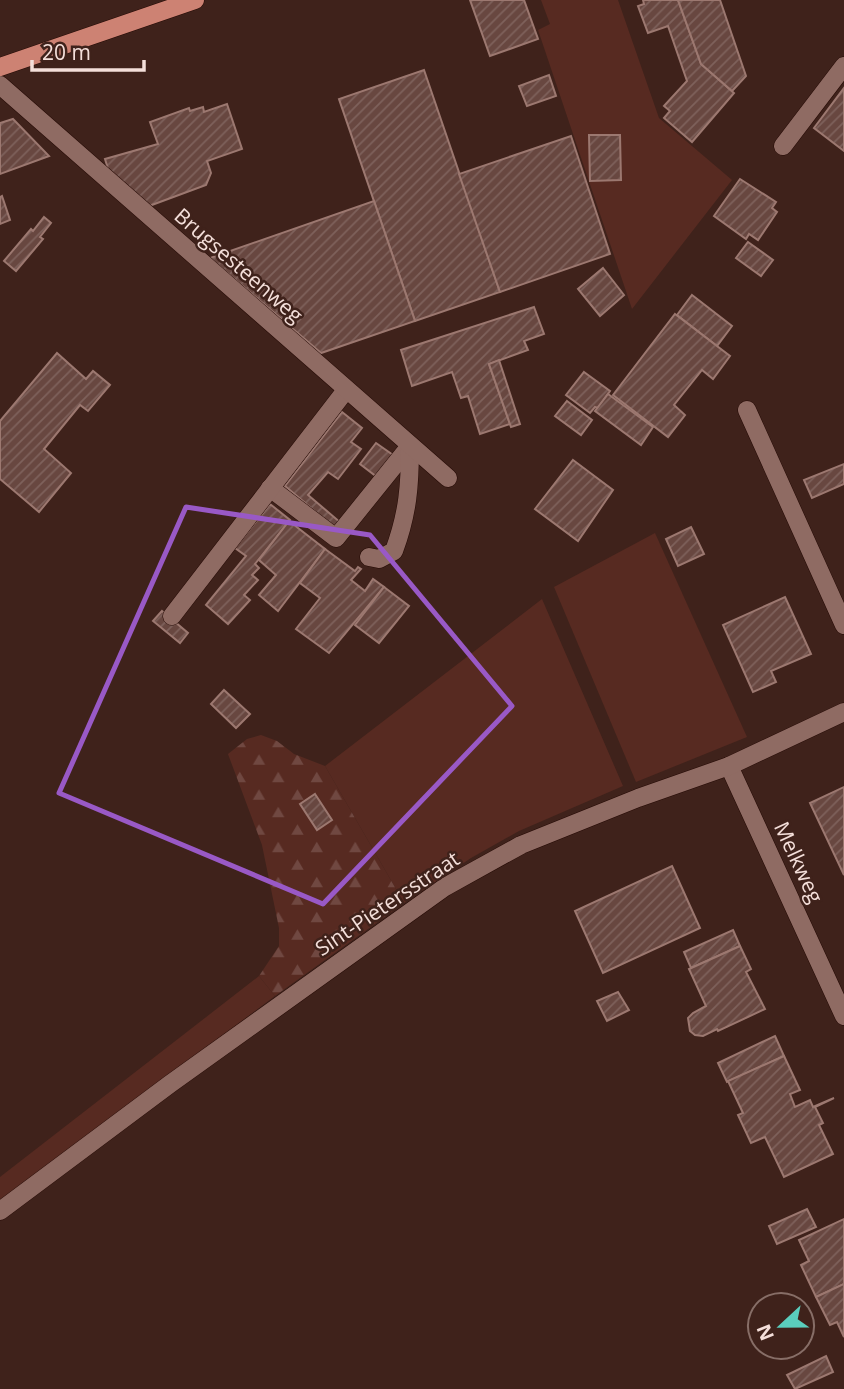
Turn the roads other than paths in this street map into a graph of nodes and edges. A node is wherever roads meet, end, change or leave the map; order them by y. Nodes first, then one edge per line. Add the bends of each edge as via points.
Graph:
1 (195, 0) edge
2 (844, 66) edge
3 (0, 67) edge
4 (0, 85) edge
5 (783, 146) dead end
6 (346, 390) junction
7 (747, 411) dead end
8 (410, 446) junction
9 (448, 478) dead end
10 (271, 488) junction
11 (369, 557) dead end
12 (172, 616) dead end
13 (844, 625) edge
14 (844, 712) edge
15 (729, 766) junction
16 (844, 1016) edge
17 (0, 1211) edge

1 - 3 main road
2 - 5 street
4 - 6 street, Brugsesteenweg
6 - 8 street, Brugsesteenweg
6 - 10 street
7 - 13 street
8 - 9 street, Brugsesteenweg
8 - 10 street via 336,538
8 - 11 street via 405,521 394,551 380,559
10 - 12 street
14 - 15 street, Sint-Pietersstraat
15 - 16 street, Melkweg
15 - 17 street, Sint-Pietersstraat via 521,845 445,887

